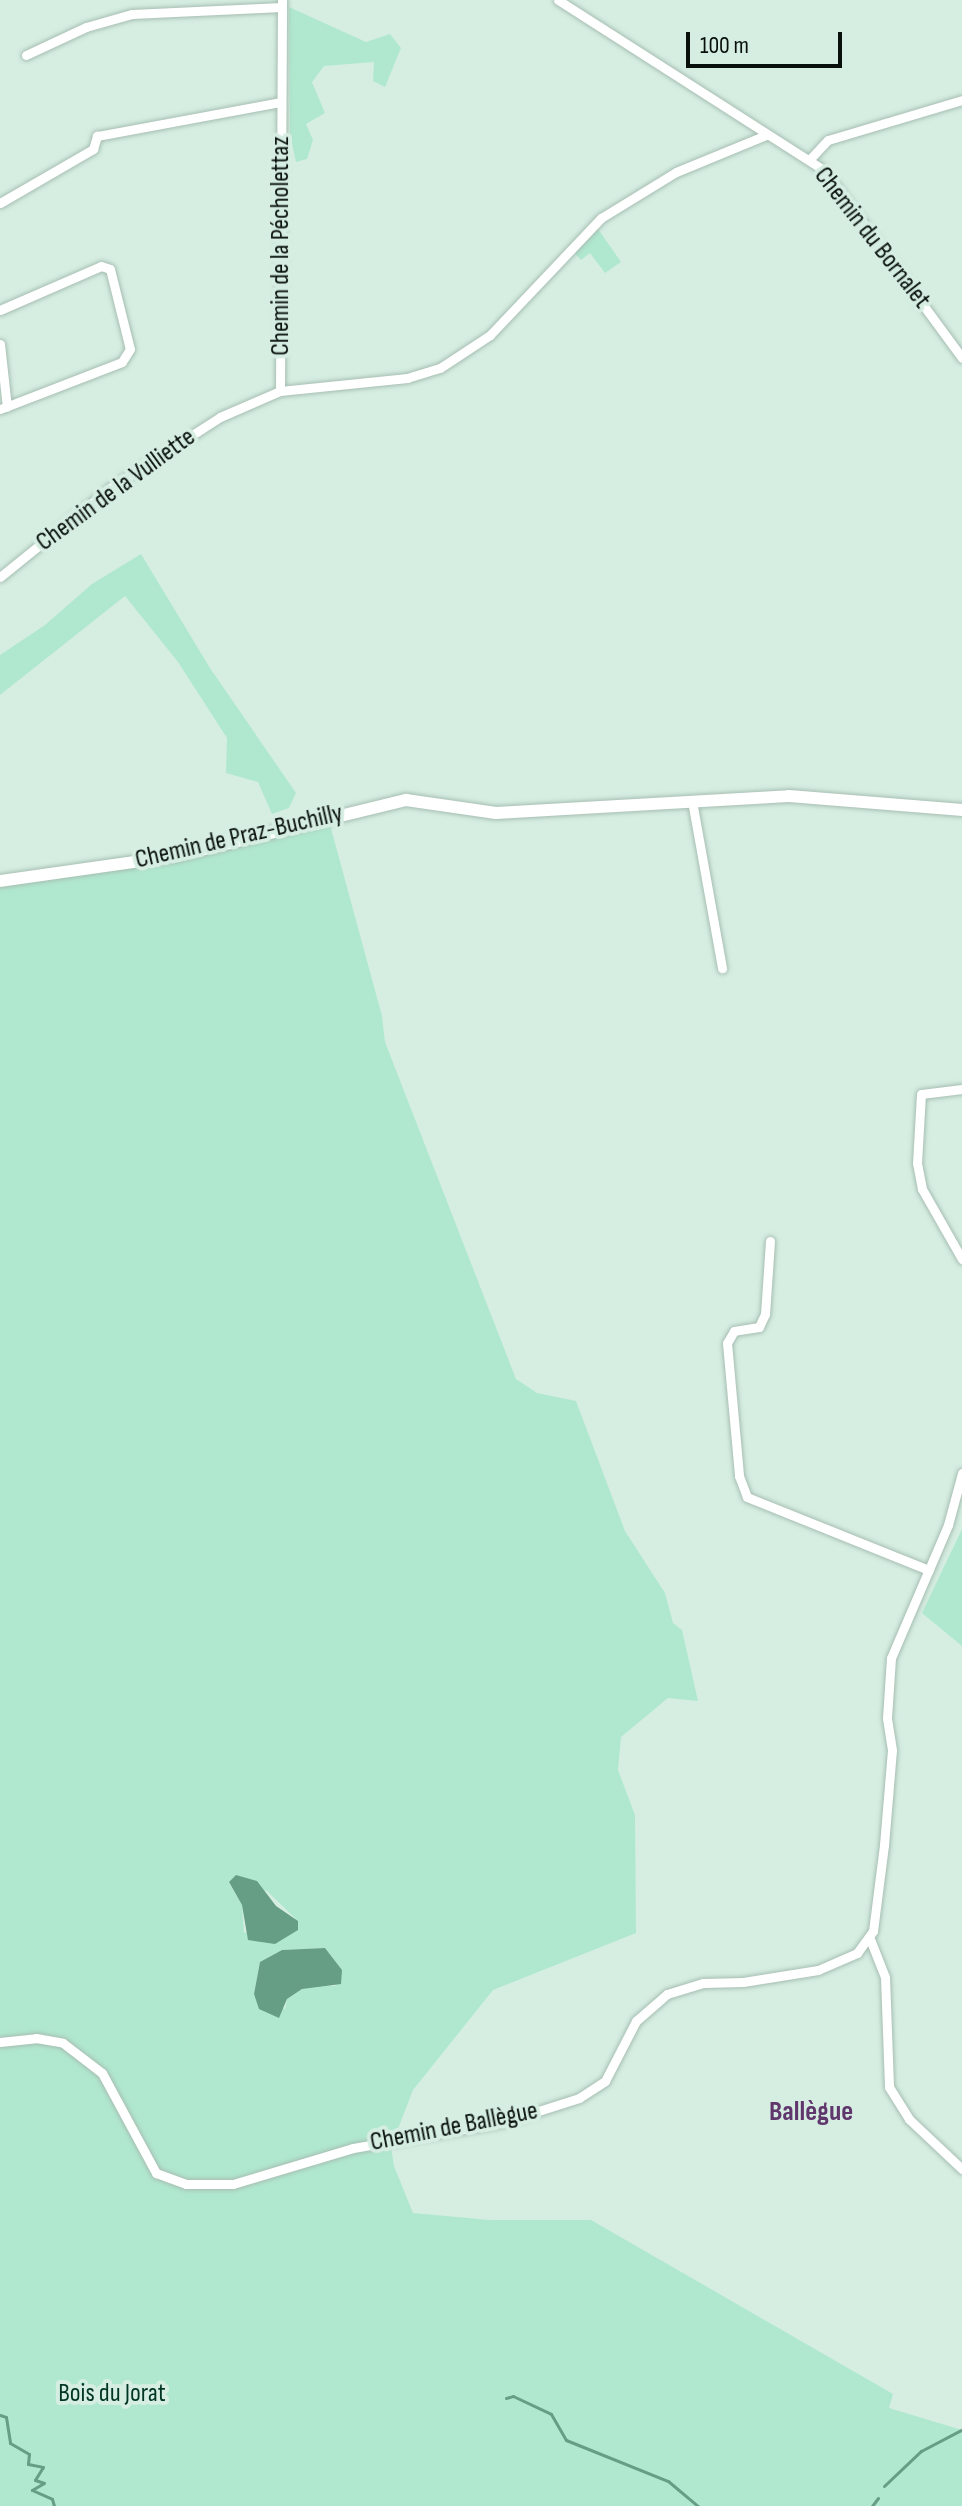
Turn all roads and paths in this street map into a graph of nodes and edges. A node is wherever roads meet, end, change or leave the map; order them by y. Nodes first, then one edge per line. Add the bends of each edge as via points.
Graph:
1 (558, 0) edge
2 (282, 4) edge
3 (26, 55) dead end
4 (962, 100) edge
5 (281, 102) junction
6 (766, 135) junction
7 (810, 159) junction
8 (0, 203) edge
9 (0, 310) edge
10 (0, 344) edge
11 (962, 358) edge
12 (280, 391) junction
13 (3, 408) edge
14 (0, 577) edge
15 (692, 801) junction
16 (962, 810) edge
17 (0, 881) edge
18 (722, 968) dead end
19 (962, 1089) edge
20 (770, 1241) dead end
21 (962, 1259) edge
22 (962, 1473) edge
23 (929, 1570) junction
24 (870, 1939) junction
25 (0, 2042) edge
26 (962, 2169) edge

1 - 6 street, Chemin du Bornalet via 707,91
2 - 3 street, Chemin de la Pécholettaz via 132,14 86,27
2 - 5 street, Chemin de la Pécholettaz
4 - 7 street via 828,140
5 - 8 street, Chemin de la Pécholettaz via 96,139 93,149
5 - 12 street, Chemin de la Pécholettaz
6 - 7 street, Chemin du Bornalet
6 - 12 street, Chemin de la Vulliette via 676,172 601,218 500,326 440,368 407,378
7 - 11 street, Chemin du Bornalet via 848,199
9 - 13 street via 101,266 110,269 130,349 122,362
10 - 13 street
12 - 14 street, Chemin de la Vulliette via 220,417 160,452
15 - 16 street, Chemin de Praz-Buchilly via 789,796
15 - 17 street, Chemin de Praz-Buchilly via 538,814 431,802 389,803 176,856
15 - 18 street
19 - 21 street via 921,1094 917,1163 922,1189
20 - 23 street via 765,1314 759,1327 734,1331 727,1343 739,1476 747,1497
22 - 23 street
23 - 24 street via 891,1658 887,1718 892,1750
24 - 25 street, Chemin de Ballègue via 857,1953 818,1970 703,1983 667,1994 636,2021 605,2081 579,2098 504,2122 353,2148 233,2184 186,2184 156,2173 102,2073 63,2043 36,2038
24 - 26 street via 885,1977 889,2087 899,2108

